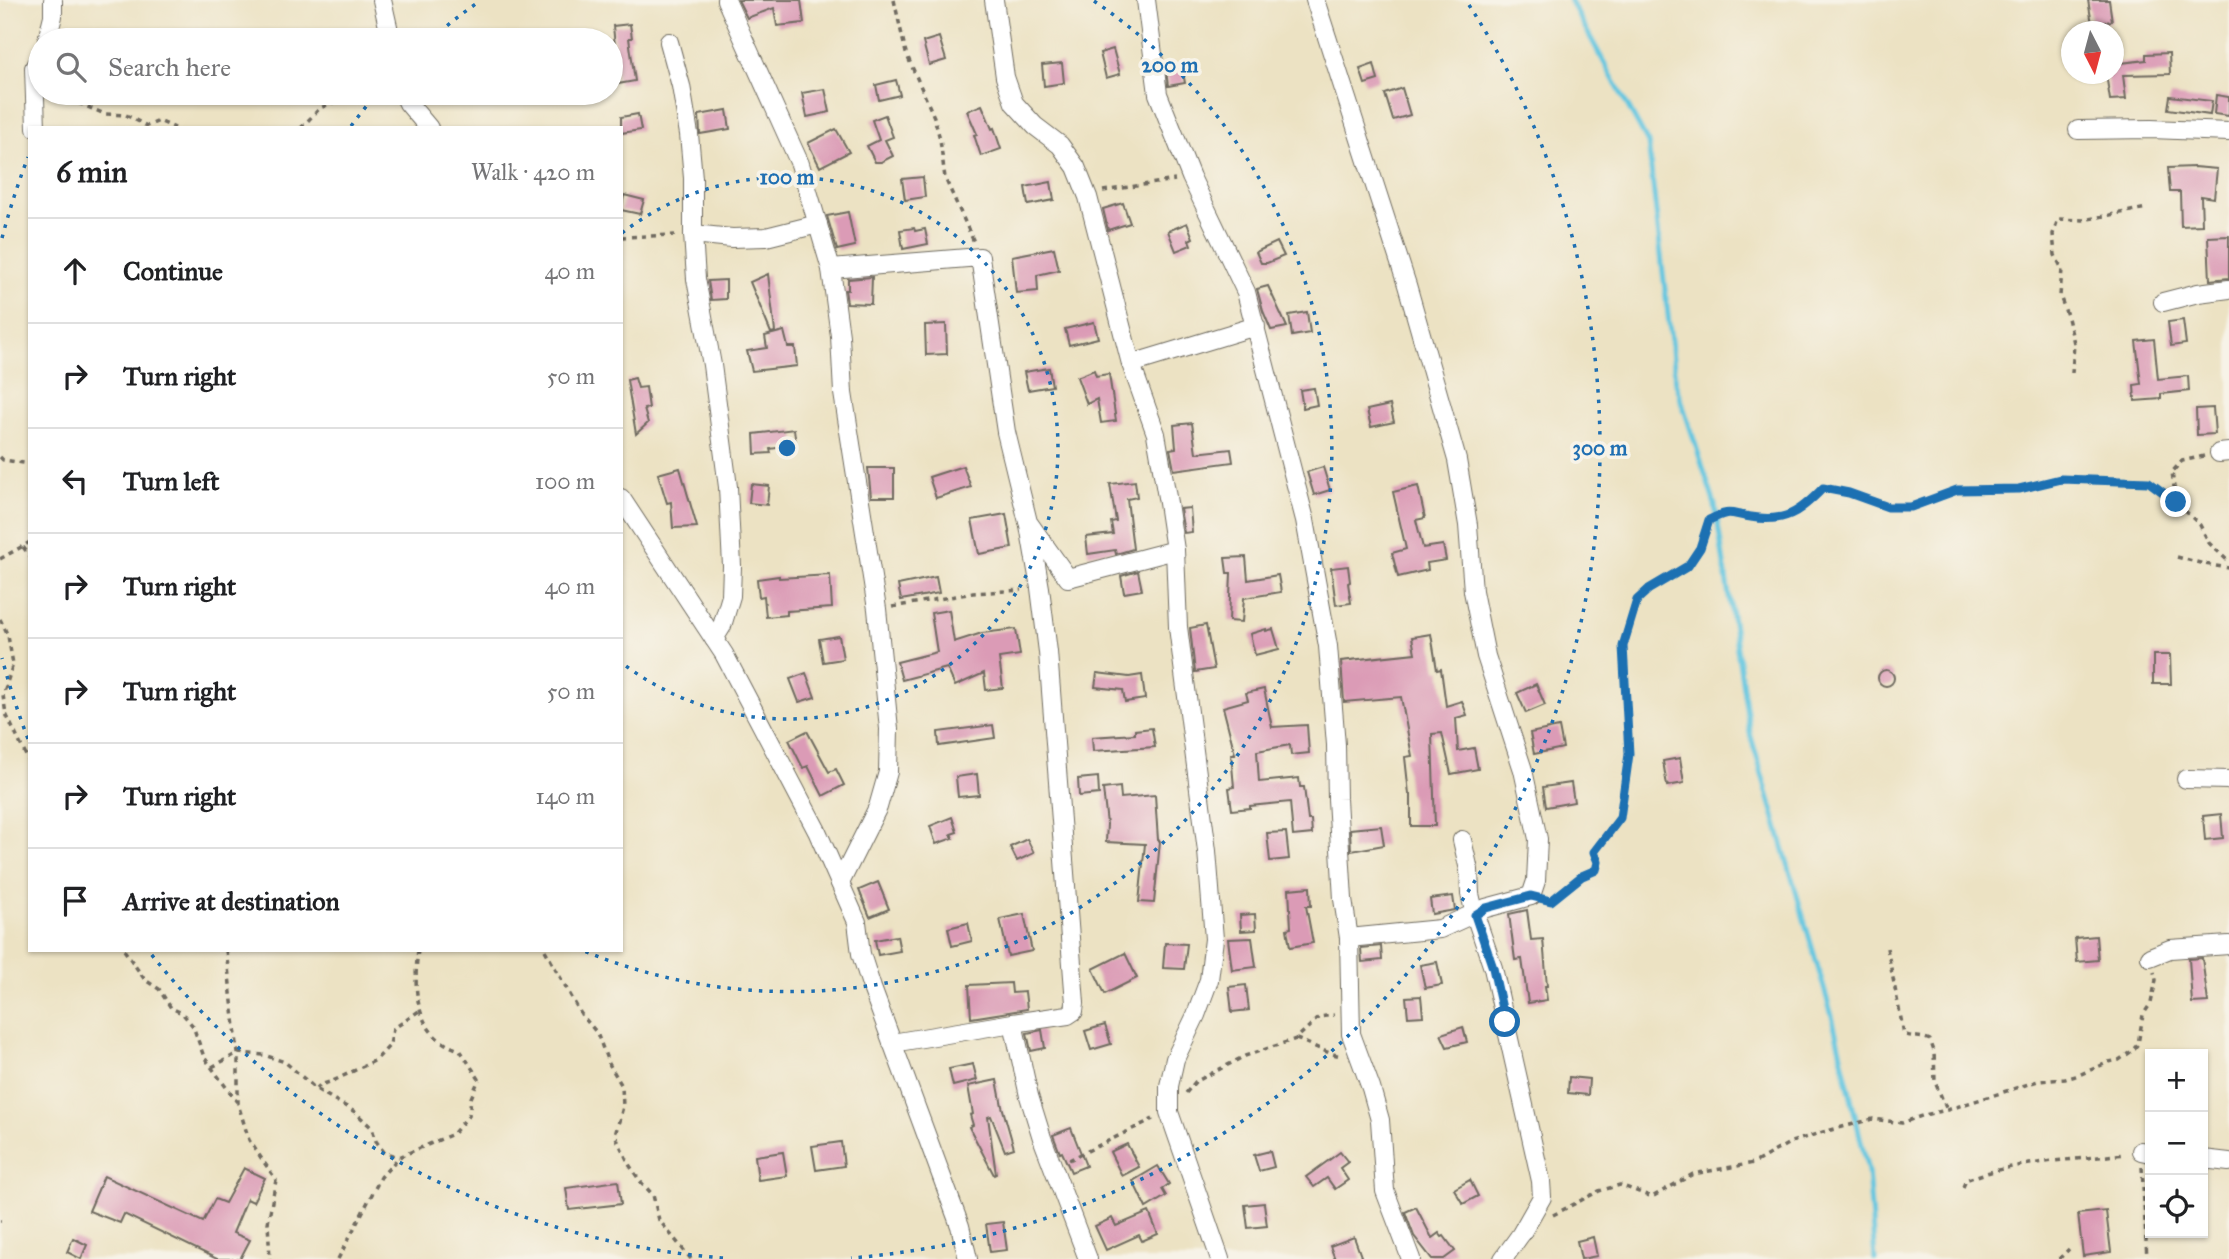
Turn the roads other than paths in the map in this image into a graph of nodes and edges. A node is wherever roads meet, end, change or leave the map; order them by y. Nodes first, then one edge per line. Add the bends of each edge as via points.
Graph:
1 (53, 0) edge
2 (382, 0) edge
3 (726, 0) edge
4 (994, 0) edge
5 (1146, 0) edge
6 (1315, 0) edge
7 (50, 28) edge
8 (388, 28) edge
9 (669, 42) dead end
10 (35, 105) edge
11 (410, 105) edge
12 (36, 126) edge
13 (427, 126) edge
14 (2078, 130) dead end
15 (2229, 132) edge
16 (818, 224) junction
17 (693, 234) junction
18 (831, 269) junction
19 (2229, 289) edge
20 (2163, 302) dead end
21 (1256, 326) junction
22 (1131, 364) junction
23 (623, 502) edge
24 (1028, 522) junction
25 (1175, 550) junction
26 (714, 639) junction
27 (2186, 779) dead end
28 (2229, 780) edge
29 (1462, 840) dead end
30 (839, 883) junction
31 (1475, 915) junction
32 (1349, 938) junction
33 (2229, 945) edge
34 (2150, 957) road end
35 (1013, 1023) junction
36 (892, 1043) junction
37 (2208, 1160) edge
38 (2229, 1162) edge
39 (968, 1259) edge
40 (1088, 1259) edge
41 (1220, 1259) edge
42 (1411, 1259) edge
43 (1503, 1259) edge

1 - 7 street
2 - 8 street
3 - 16 street via 800,164
4 - 22 street via 1005,77 1014,103 1060,145 1076,167 1088,197
5 - 21 street via 1158,94 1191,177 1246,292
6 - 31 street via 1457,460 1486,656 1523,770 1538,839 1531,896
9 - 17 street via 689,134
10 - 12 street
11 - 13 street
14 - 15 street
16 - 17 street via 766,237
16 - 18 street
17 - 26 street via 728,487 731,596
18 - 24 street via 980,257 1006,432
18 - 30 street via 843,393 877,609 889,729 888,772 878,807
19 - 20 street
21 - 22 street
21 - 32 street via 1306,520 1328,646
22 - 25 street via 1156,434
23 - 26 street
24 - 25 street via 1068,578
24 - 35 street via 1048,652 1075,1003 1068,1015
25 - 41 street via 1178,627 1214,939 1209,981 1175,1059 1168,1086 1169,1112
26 - 30 street via 817,831
27 - 28 street
29 - 31 street
30 - 36 street via 857,922 862,954
31 - 32 street via 1440,929
31 - 43 street via 1493,968 1541,1181 1542,1197
32 - 42 street via 1352,1034 1380,1120 1385,1191
33 - 34 street via 2170,949
35 - 36 street
35 - 40 street via 1029,1096
36 - 39 street
37 - 38 street

